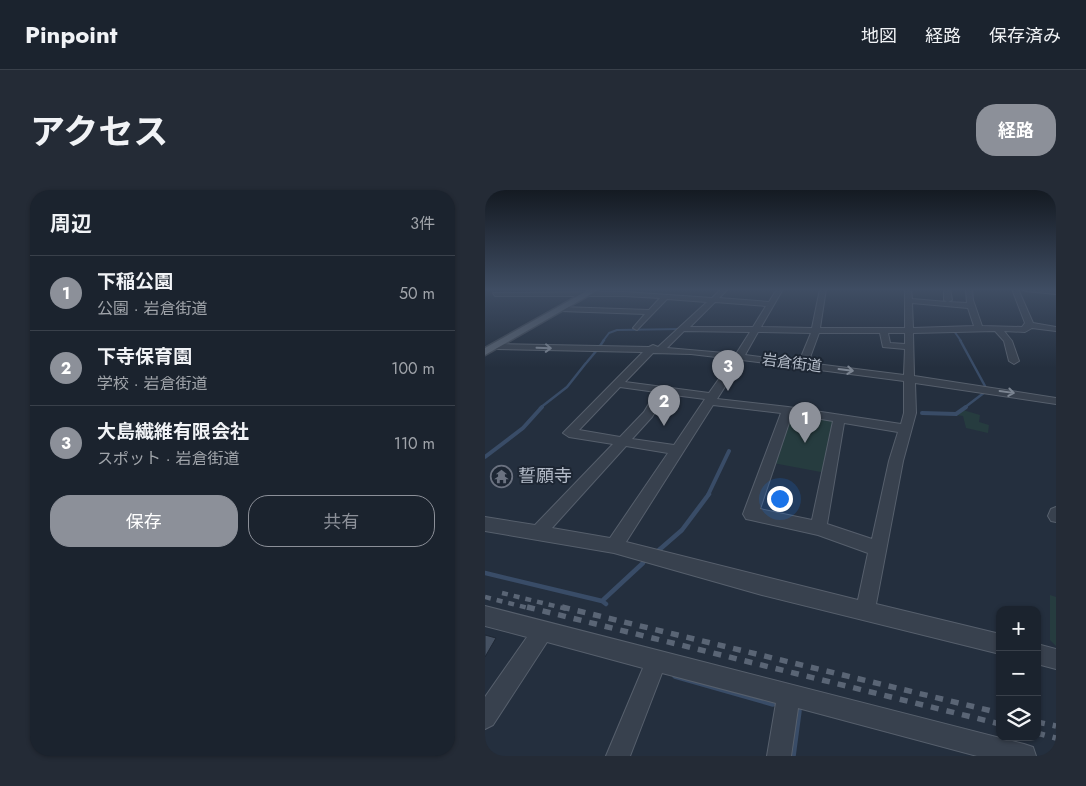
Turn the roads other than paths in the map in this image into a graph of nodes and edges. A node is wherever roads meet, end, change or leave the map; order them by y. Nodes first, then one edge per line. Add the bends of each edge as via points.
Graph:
1 (549, 315) edge
2 (646, 315) edge
3 (697, 315) edge
4 (764, 315) edge
5 (820, 315) edge
6 (909, 315) edge
7 (974, 315) edge
8 (1025, 315) edge
9 (1030, 326) junction
10 (637, 328) dead end
11 (979, 328) junction
12 (997, 328) junction
13 (683, 329) junction
14 (756, 329) junction
15 (1056, 329) edge
16 (816, 330) junction
17 (884, 330) junction
18 (909, 331) junction
19 (490, 346) edge
20 (910, 347) junction
21 (657, 349) junction
22 (485, 352) edge
23 (739, 357) junction
24 (1014, 361) dead end
25 (802, 365) junction
26 (911, 379) junction
27 (618, 384) junction
28 (663, 390) junction
29 (711, 399) junction
30 (1056, 401) edge
31 (788, 410) junction
32 (839, 418) junction
33 (905, 428) junction
34 (623, 442) junction
35 (677, 450) junction
36 (485, 524) edge
37 (818, 528) junction
38 (537, 534) junction
39 (614, 546) junction
40 (878, 549) junction
41 (865, 610) junction
42 (485, 616) edge
43 (542, 632) junction
44 (996, 643) edge
45 (1041, 655) edge
46 (1056, 659) edge
47 (656, 662) junction
48 (788, 696) junction
49 (485, 717) edge
50 (618, 756) edge
51 (779, 756) edge
52 (1024, 756) edge

1 - 19 main road
2 - 10 street
3 - 13 street
4 - 14 street
5 - 16 street
6 - 18 street
7 - 11 street
8 - 9 street
9 - 12 street via 1027,325 1025,330
9 - 15 street
11 - 12 street
11 - 18 street
12 - 24 street via 1008,341
13 - 14 street
13 - 21 street
14 - 16 street
14 - 23 street
16 - 17 street
16 - 25 street
17 - 18 street
17 - 20 street via 886,345
18 - 20 street
19 -> 21 street, 岩倉街道
19 - 22 main road
20 - 26 street
21 - 23 street, 岩倉街道
21 - 27 street
23 - 25 street, 岩倉街道
23 - 29 street
25 -> 26 street, 岩倉街道
26 -> 30 street, 岩倉街道
26 - 33 street
27 - 28 street
27 - 34 street via 569,433
28 - 29 street
28 - 34 street via 648,414
29 - 31 street
29 - 35 street
31 - 32 street
31 - 37 street via 751,514
32 - 33 street
32 - 37 street
33 - 40 street
34 - 35 street
34 - 38 street
35 - 39 street
36 - 38 street
37 - 40 street
38 - 39 street
39 - 41 street
40 - 41 street
41 - 44 street
42 - 43 street
43 - 47 street
43 - 49 street
45 - 46 street
47 - 48 street
47 - 50 street
48 - 51 street
48 - 52 street

